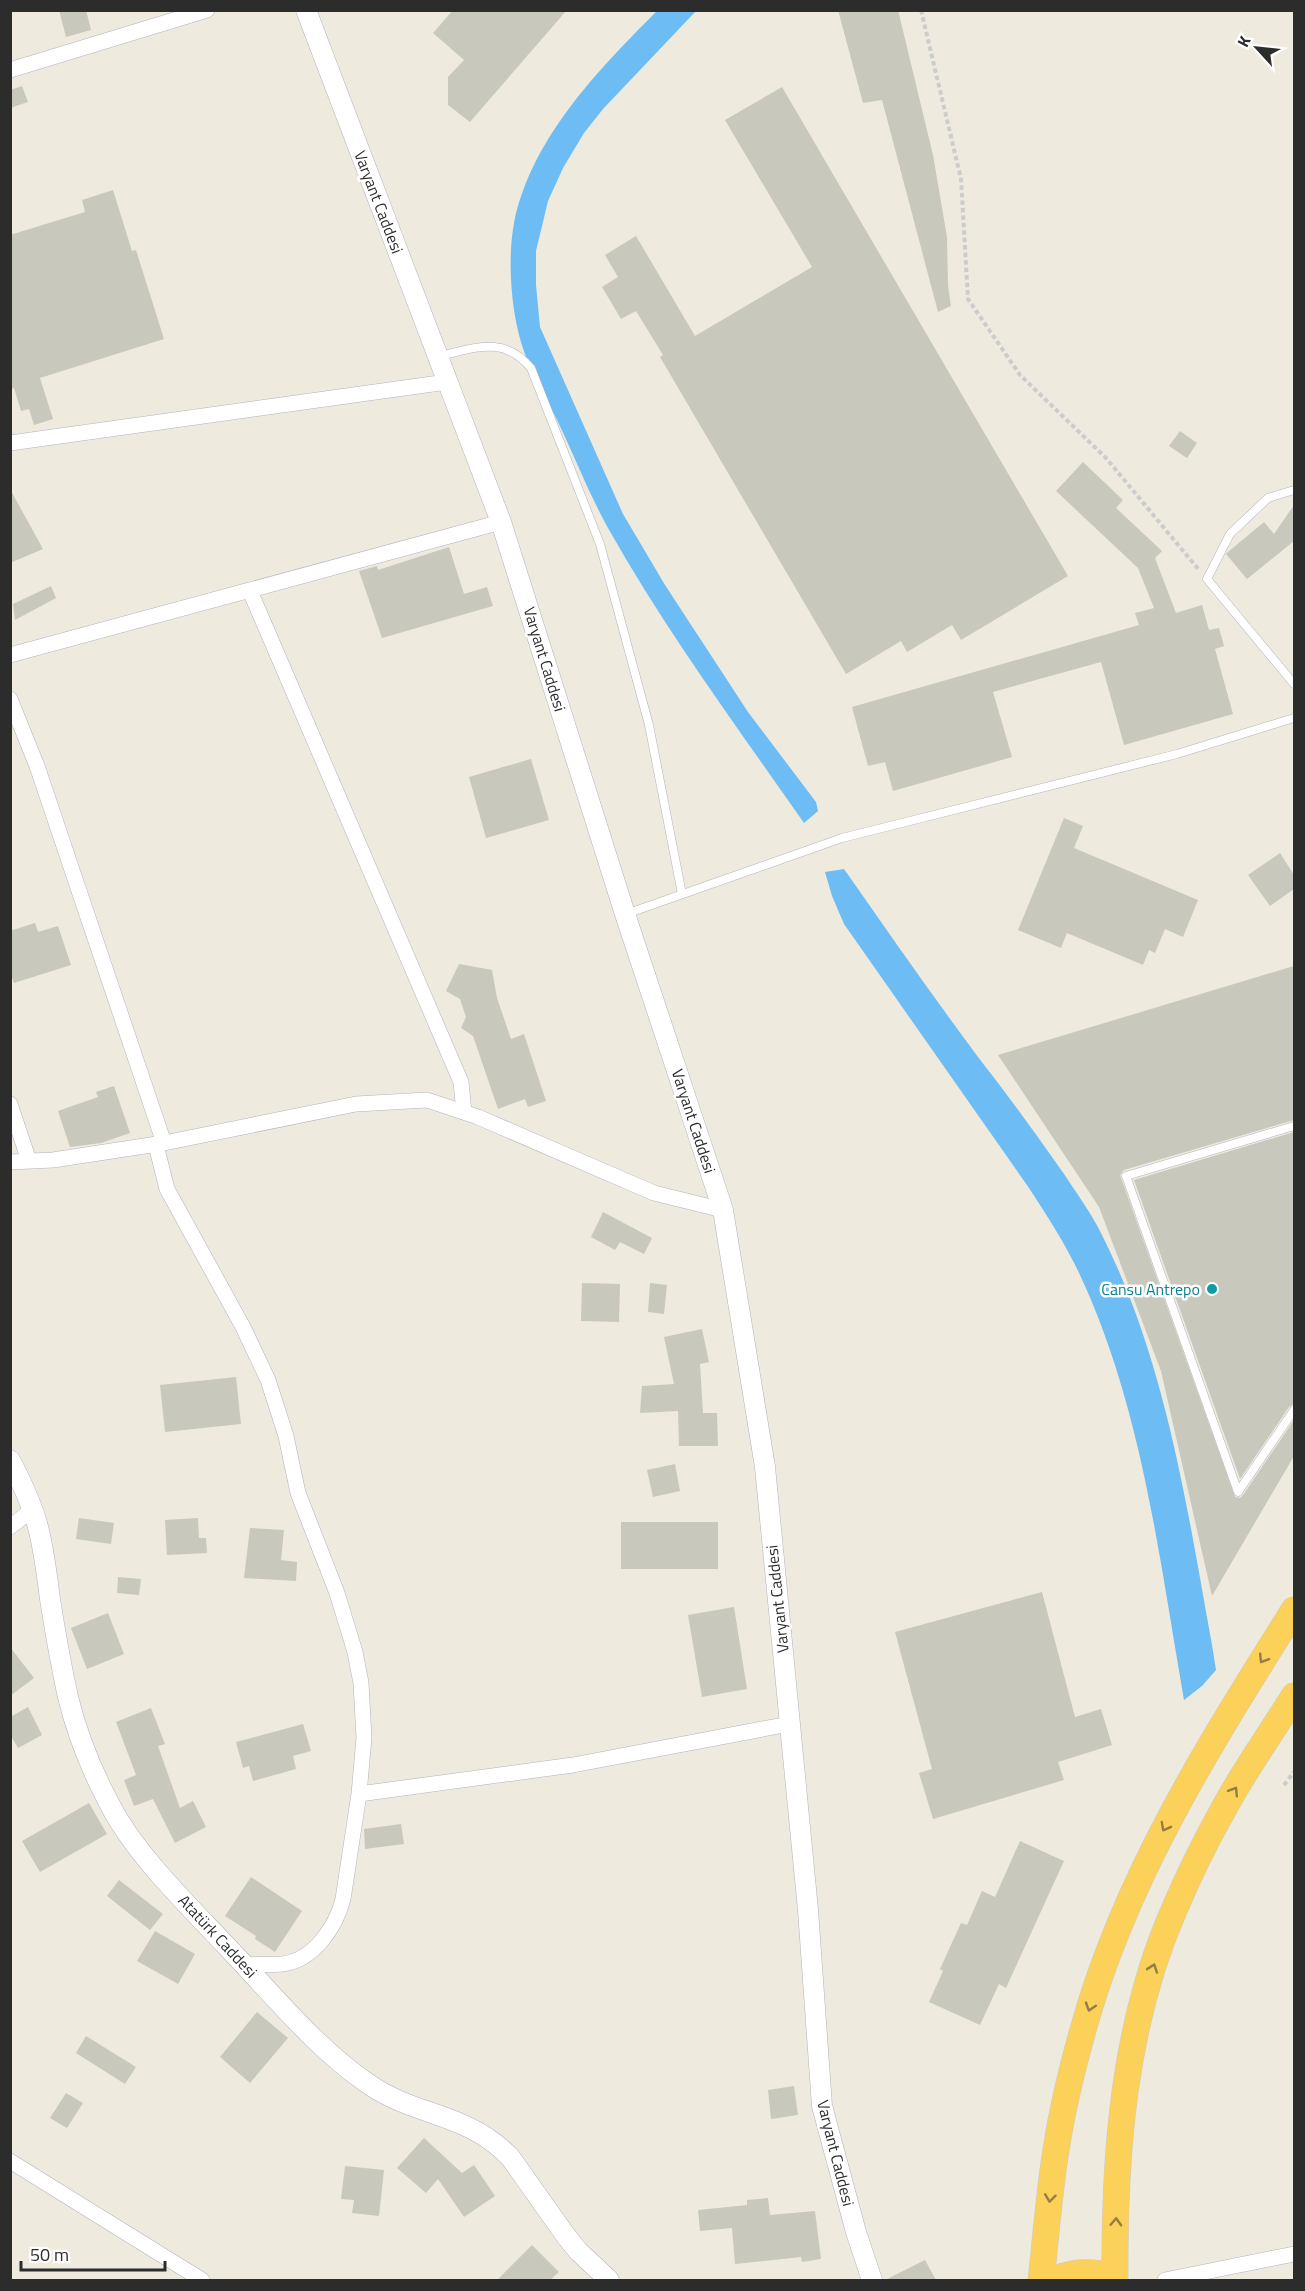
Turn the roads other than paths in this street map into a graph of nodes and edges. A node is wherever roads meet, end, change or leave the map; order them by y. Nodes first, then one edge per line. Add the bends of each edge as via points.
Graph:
1 (207, 10) edge
2 (306, 10) edge
3 (10, 70) edge
4 (437, 357) junction
5 (447, 382) junction
6 (10, 443) edge
7 (1294, 490) edge
8 (501, 522) junction
9 (250, 591) junction
10 (10, 655) edge
11 (1294, 684) edge
12 (10, 699) edge
13 (1294, 718) edge
14 (682, 894) junction
15 (625, 914) junction
16 (10, 1104) edge
17 (464, 1112) junction
18 (1294, 1126) edge
19 (160, 1144) junction
20 (29, 1161) junction
21 (10, 1162) edge
22 (723, 1210) junction
23 (1294, 1410) edge
24 (10, 1460) edge
25 (32, 1510) junction
26 (10, 1527) edge
27 (1294, 1610) edge
28 (1294, 1696) edge
29 (789, 1724) junction
30 (359, 1794) junction
31 (244, 1965) junction
32 (10, 2161) edge
33 (1294, 2254) edge
34 (1115, 2278) edge
35 (202, 2280) edge
36 (609, 2280) edge
37 (872, 2280) edge
38 (1041, 2280) edge
39 (1051, 2280) edge
40 (1165, 2280) edge

1 - 3 street
2 - 4 street, Varyant Caddesi
4 - 5 street, Varyant Caddesi
4 - 14 lane via 497,346 516,353 531,368 600,544 649,724
5 - 6 street
5 - 8 street, Varyant Caddesi
7 - 11 lane via 1269,498 1230,534 1207,579
8 - 9 street
8 - 15 street, Varyant Caddesi
9 - 10 street
9 - 17 street via 461,1082
12 - 19 street via 37,766
13 - 14 lane via 1177,754 842,838
14 - 15 lane
15 - 22 street, Varyant Caddesi
16 - 20 street
17 - 19 street via 427,1100 356,1104
17 - 22 street via 654,1193
18 - 23 lane via 1126,1176 1238,1492
19 - 20 street
19 - 30 street via 168,1189 268,1380 298,1492 347,1622 363,1710
20 - 21 street
22 - 29 street, Varyant Caddesi via 765,1467
24 - 25 street, Atatürk Caddesi
25 - 26 street
25 - 31 street, Atatürk Caddesi via 44,1552 68,1697 89,1762 110,1806 134,1843
27 -> 38 highway via 1211,1741 1153,1849 1109,1948 1082,2030 1056,2149
34 -> 28 highway via 1125,2085 1149,1981 1173,1912 1198,1857
29 - 30 street via 573,1765
29 - 37 street, Varyant Caddesi via 822,2106
30 - 31 street via 344,1899 334,1924 317,1945 296,1959 284,1964
31 - 36 street, Atatürk Caddesi via 317,2040 372,2086 471,2127 499,2145 572,2243
32 - 35 street
33 - 40 street
34 - 39 highway via 1093,2271

